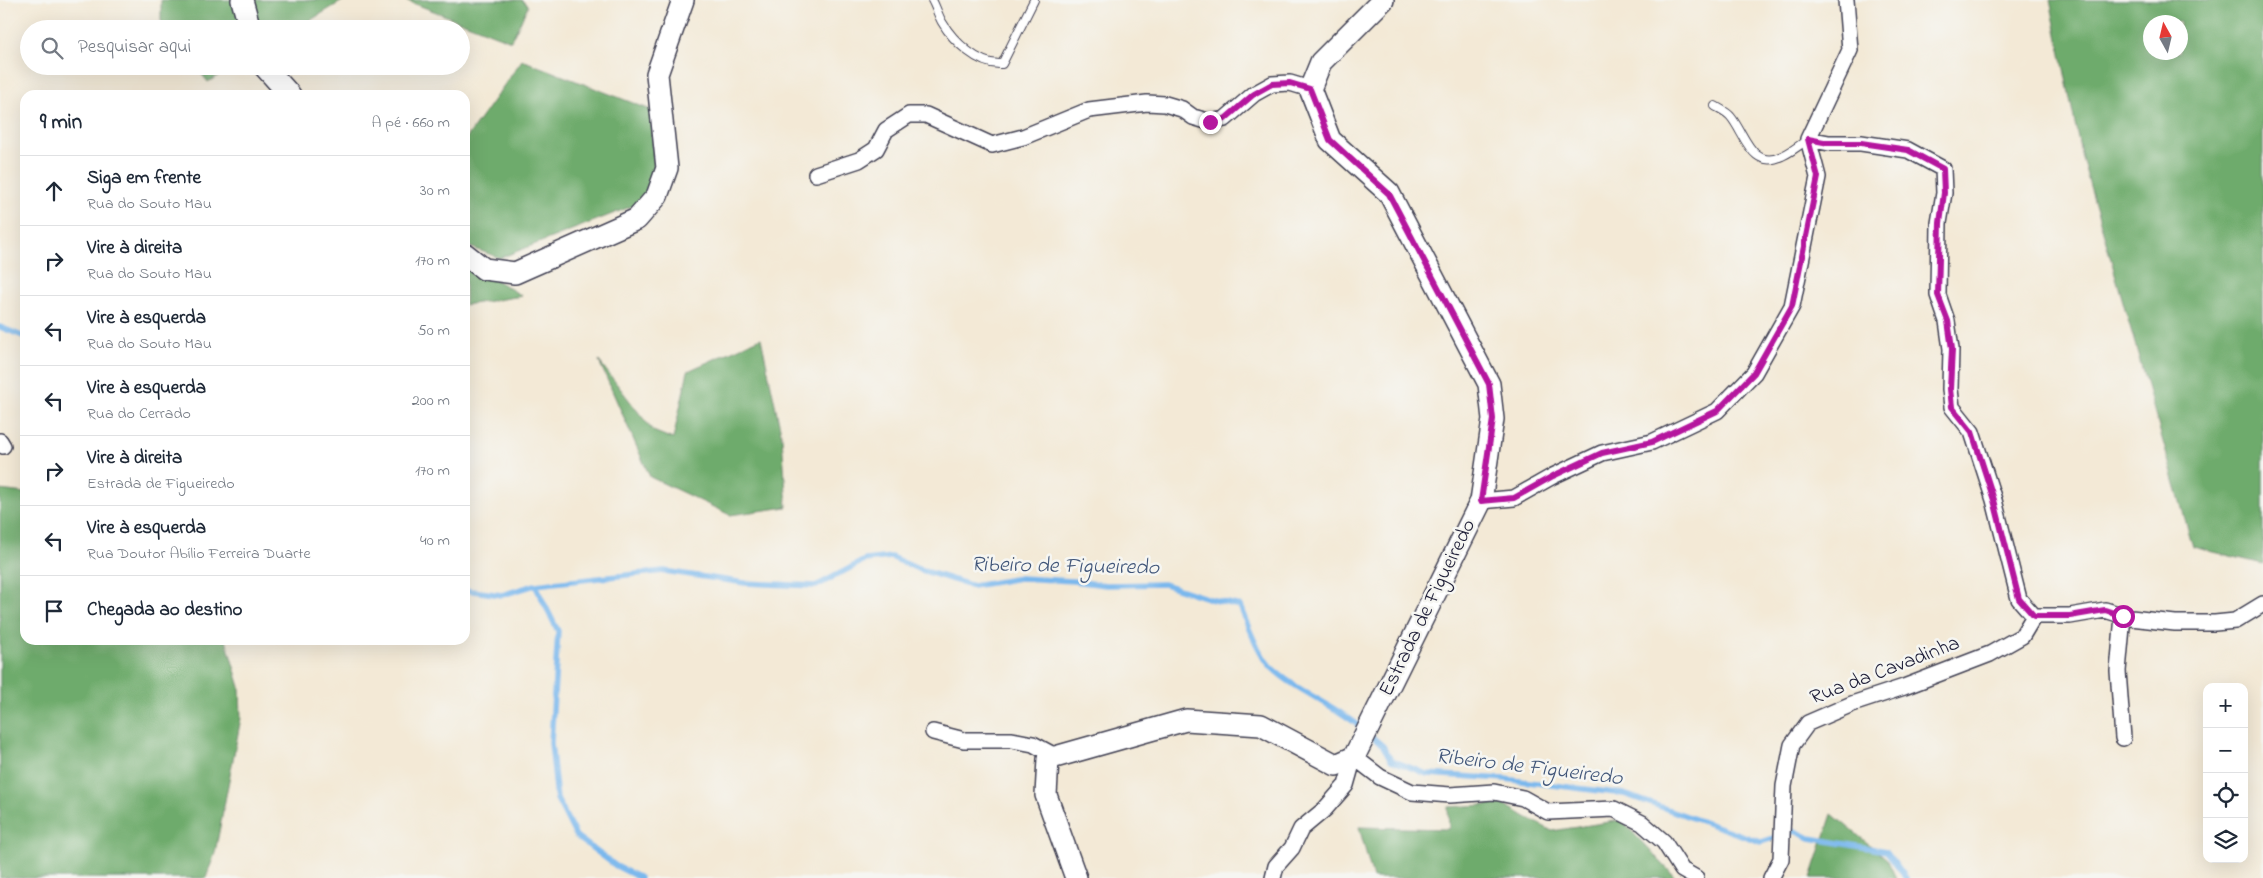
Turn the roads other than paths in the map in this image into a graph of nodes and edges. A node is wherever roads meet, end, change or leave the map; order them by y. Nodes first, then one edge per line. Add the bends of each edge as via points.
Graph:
1 (242, 0) edge
2 (683, 0) edge
3 (932, 0) edge
4 (1034, 0) edge
5 (1382, 0) edge
6 (1846, 0) edge
7 (248, 20) edge
8 (272, 75) edge
9 (1310, 89) junction
10 (286, 90) edge
11 (1715, 106) dead end
12 (1808, 139) junction
13 (816, 174) dead end
14 (470, 258) edge
15 (1481, 501) junction
16 (2263, 604) edge
17 (2034, 616) junction
18 (2123, 616) junction
19 (933, 732) dead end
20 (2123, 738) dead end
21 (1357, 750) junction
22 (1057, 757) junction
23 (1076, 878) edge
24 (1273, 878) edge
25 (1696, 878) edge
26 (1771, 878) edge

1 - 7 street
2 - 14 street via 657,74 667,168 657,196 637,219 515,273 484,269
3 - 4 lane via 953,37 991,65 1002,64
5 - 9 street via 1320,62
6 - 12 street via 1850,50
8 - 10 street
9 - 13 street via 1290,83 1272,84 1254,94 1225,119 1210,122 1164,104 1089,110 1023,137 992,145 926,115 909,115 886,130 876,149 859,160
9 - 15 street, Estrada de Figueiredo via 1330,140 1389,194 1489,384 1493,419
11 - 12 lane via 1729,115 1746,145 1758,157 1769,160 1782,157
12 - 15 street via 1818,177 1792,306 1754,373 1717,411 1652,442 1602,453 1514,498
12 - 17 street via 1908,150 1943,169 1938,295 1948,321 1952,349 1952,407 1972,432 1994,500 2019,599
15 - 21 street, Estrada de Figueiredo
16 - 18 street via 2235,621 2215,623 2175,623
17 - 18 street via 2070,616 2105,610
17 - 26 street, Rua da Cavadinha via 2022,636 1990,654 1808,723 1792,745 1784,786 1781,860
18 - 20 street via 2118,671
19 - 22 street via 964,740 1012,740 1033,744
21 - 22 street via 1336,764 1261,725 1186,720
21 - 24 street via 1346,785 1301,829 1292,848 1276,866
21 - 25 street via 1380,777 1412,792 1450,795 1494,792 1523,798 1548,812 1614,809 1642,823 1657,835 1682,870
22 - 23 street via 1048,759 1046,795

